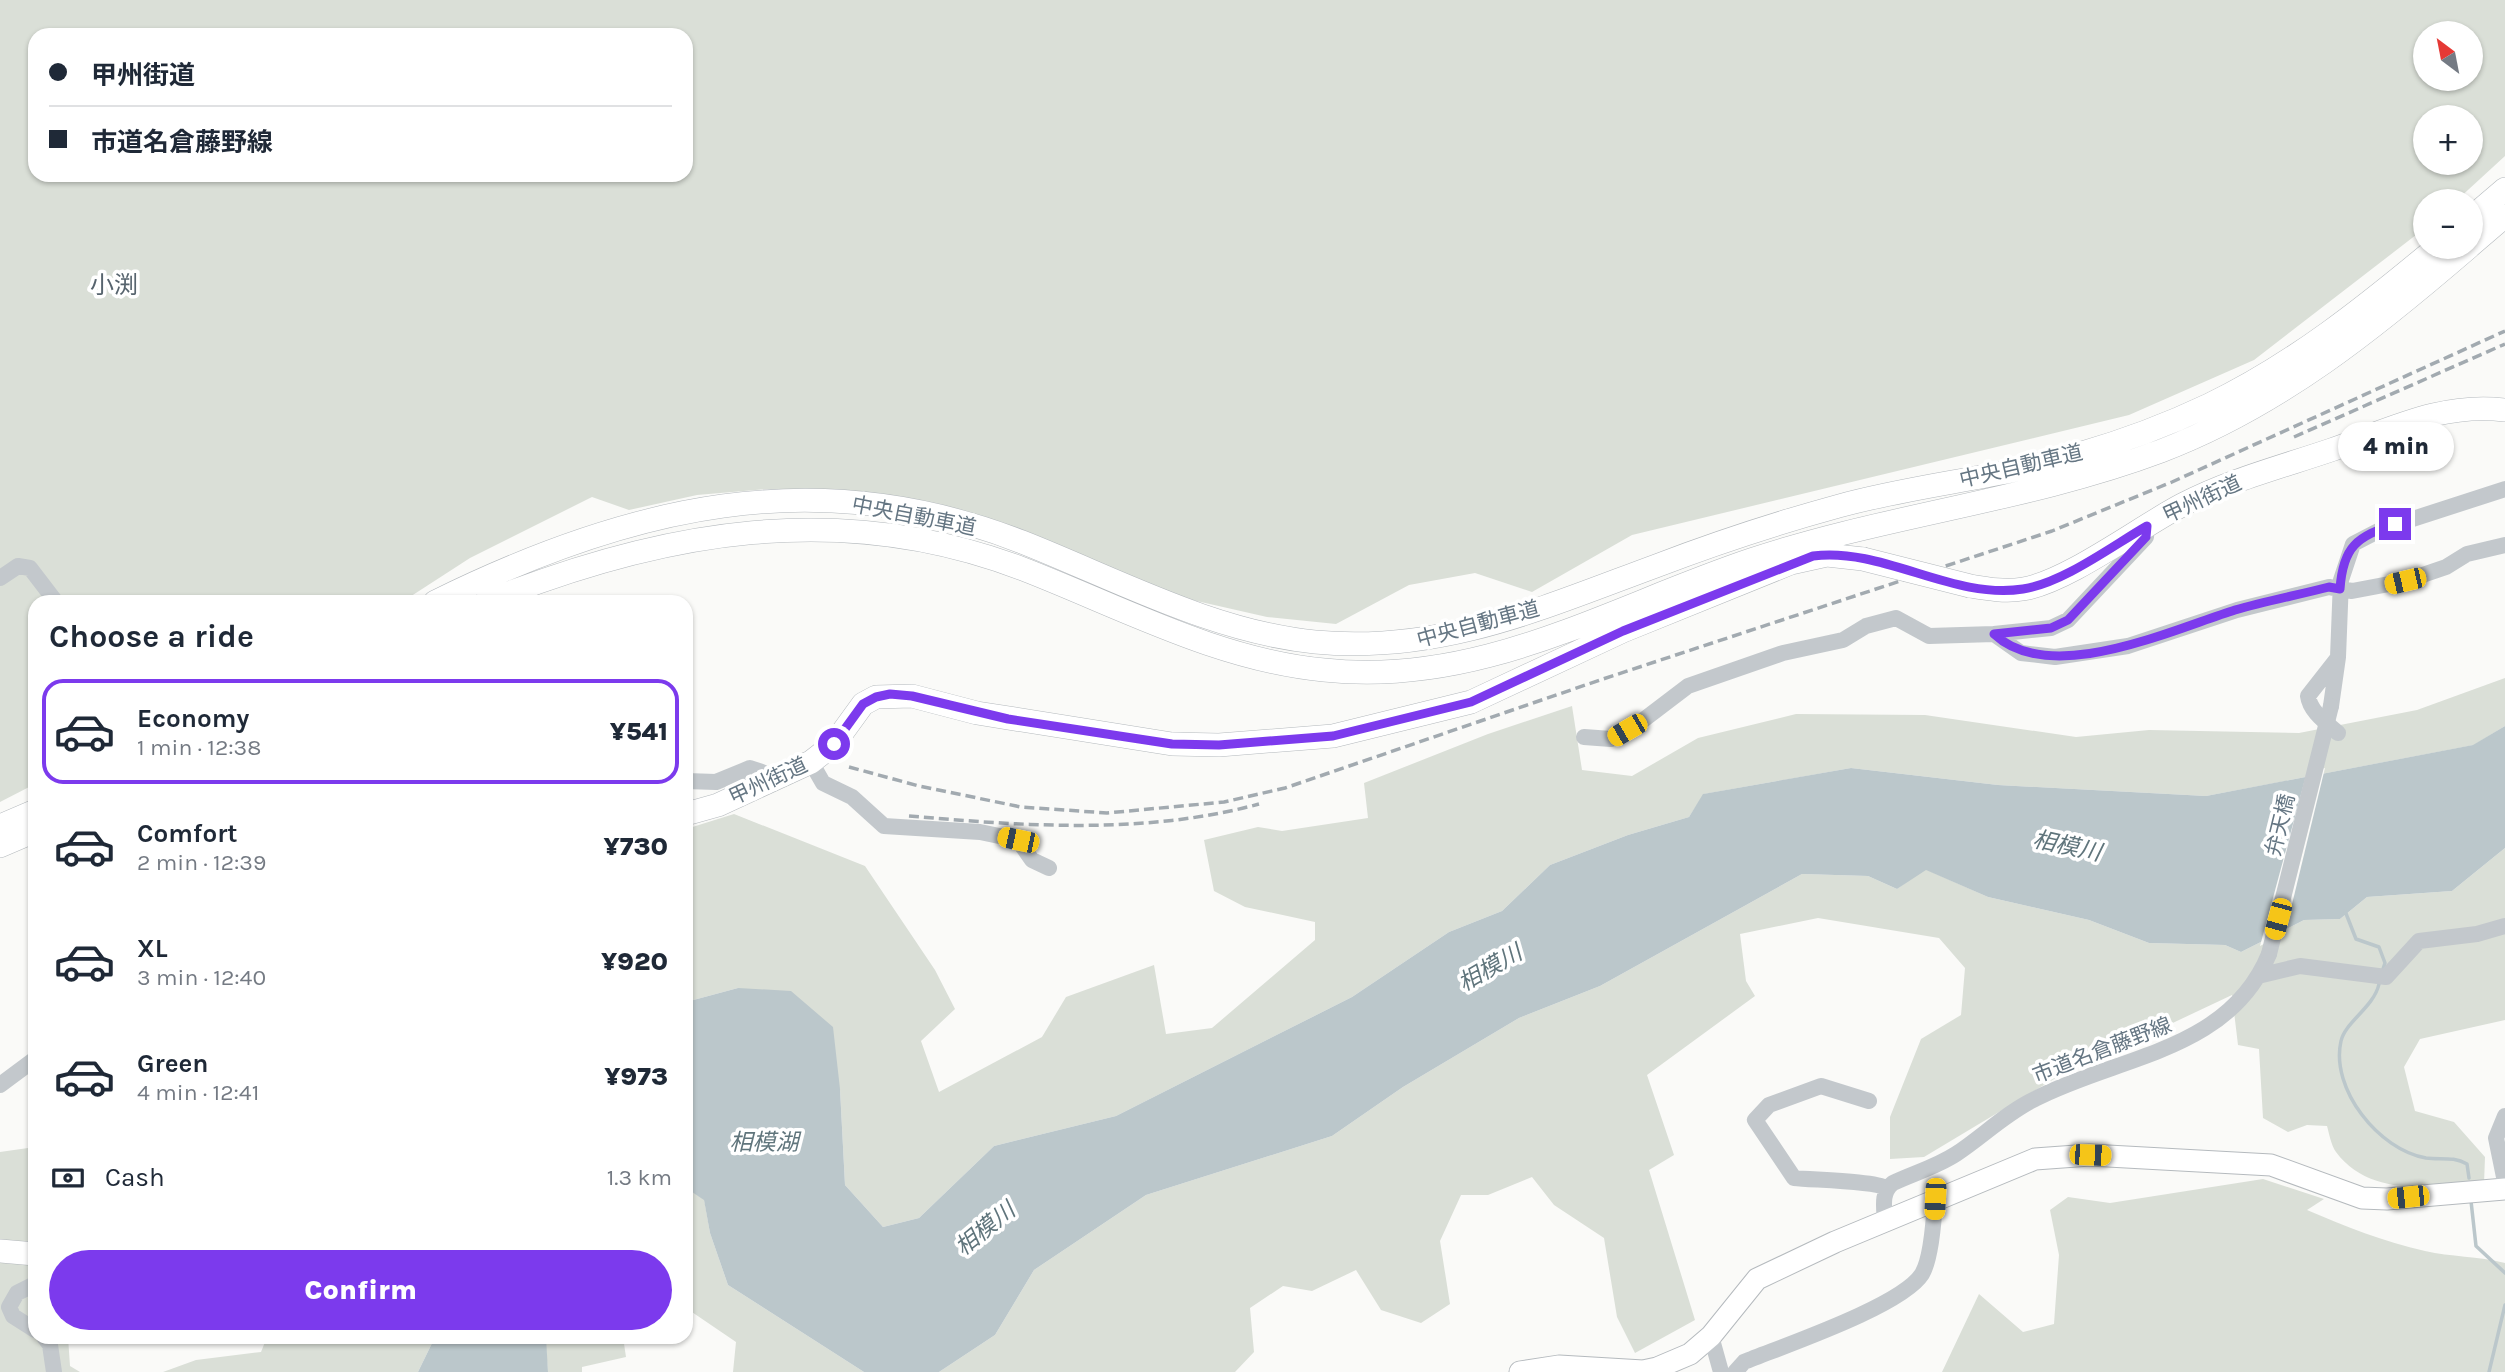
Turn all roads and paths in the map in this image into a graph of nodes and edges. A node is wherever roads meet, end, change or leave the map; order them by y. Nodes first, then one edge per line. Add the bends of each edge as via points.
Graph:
1 (2505, 189) edge
2 (2483, 208) edge
3 (2505, 216) edge
4 (2483, 235) edge
5 (2422, 259) edge
6 (2454, 259) edge
7 (2505, 410) edge
8 (2505, 489) edge
9 (2147, 526) junction
10 (2505, 545) edge
11 (0, 578) edge
12 (2340, 589) junction
13 (51, 595) edge
14 (450, 595) edge
15 (506, 595) edge
16 (1994, 634) junction
17 (2338, 657) junction
18 (2338, 733) dead end
19 (1584, 737) dead end
20 (811, 762) junction
21 (768, 780) junction
22 (693, 781) edge
23 (693, 812) edge
24 (28, 816) edge
25 (28, 832) edge
26 (2, 835) edge
27 (1049, 868) dead end
28 (2505, 926) edge
29 (2269, 954) joint
30 (2258, 976) junction
31 (28, 1064) edge
32 (0, 1085) edge
33 (1869, 1101) dead end
34 (2505, 1116) edge
35 (2505, 1182) edge
36 (1886, 1188) junction
37 (2505, 1189) edge
38 (1935, 1199) junction
39 (1885, 1221) junction
40 (0, 1251) edge
41 (28, 1253) edge
42 (28, 1287) edge
43 (28, 1326) edge
44 (1711, 1336) junction
45 (49, 1344) edge
46 (1628, 1371) edge
47 (54, 1372) edge
48 (1520, 1372) edge
49 (1721, 1372) edge
50 (1735, 1372) edge

1 - 2 highway
3 - 4 highway, 中央自動車道
5 - 14 highway, 中央自動車道 via 2288,362 2163,426 2077,455 1842,505 1675,558 1484,627 1404,643 1344,644 1279,636 1217,619 1013,539 918,513 849,503 748,501 683,511 577,540
6 - 15 highway, 中央自動車道 via 2338,354 2256,407 2152,454 2067,481 1756,558 1498,655 1460,665 1386,673 1317,670 1250,656 968,550 901,535 804,529 713,536 601,561
7 - 9 highway, 甲州街道 via 2471,408 2417,418 2254,474
8 - 12 street via 2364,536 2347,554
9 - 16 street via 2146,537 2068,620 2051,628
9 - 20 highway, 甲州街道, bridge via 2038,586 2009,590 1970,586 1863,559 1827,555 1791,563 1623,631 1471,702 1333,736 1172,744 1008,719 890,694 863,704 834,744
10 - 12 street via 2467,554 2446,567 2405,581
11 - 13 street via 18,566 30,568
12 - 16 street via 2329,587 2237,610 2128,646 2055,657 2021,653
12 - 17 street
16 - 19 street via 1929,636 1896,618 1866,626 1843,640 1783,653 1688,687 1611,739
17 - 18 street via 2308,696 2317,714
17 - 29 street, 弁天橋, bridge via 2332,706
20 - 21 highway, 甲州街道
20 - 27 street via 823,783 852,797 884,826 980,832 1018,840 1032,860
21 - 22 street via 750,768 716,782
21 - 23 highway, 甲州街道
24 - 26 highway
25 - 26 highway
28 - 30 street via 2419,941 2386,977 2300,966
29 - 30 street, 市道名倉藤野線
30 - 36 street, 市道名倉藤野線 via 2219,1019 2180,1044 2034,1099 1947,1160
31 - 32 street
33 - 36 street via 1821,1086 1769,1105 1755,1120 1794,1178 1878,1182
34 - 35 street via 2496,1138
36 - 39 street
37 - 38 main road via 2362,1198 2271,1166 2060,1155 2009,1168
38 - 39 main road
38 - 50 street via 1924,1271 1914,1285 1866,1312 1744,1362
39 - 44 main road via 1757,1279
40 - 41 highway
42 - 43 street via 17,1293 9,1307 13,1316
44 - 46 main road via 1690,1354 1657,1368
44 - 49 street
45 - 47 street
46 - 48 main road via 1559,1366

